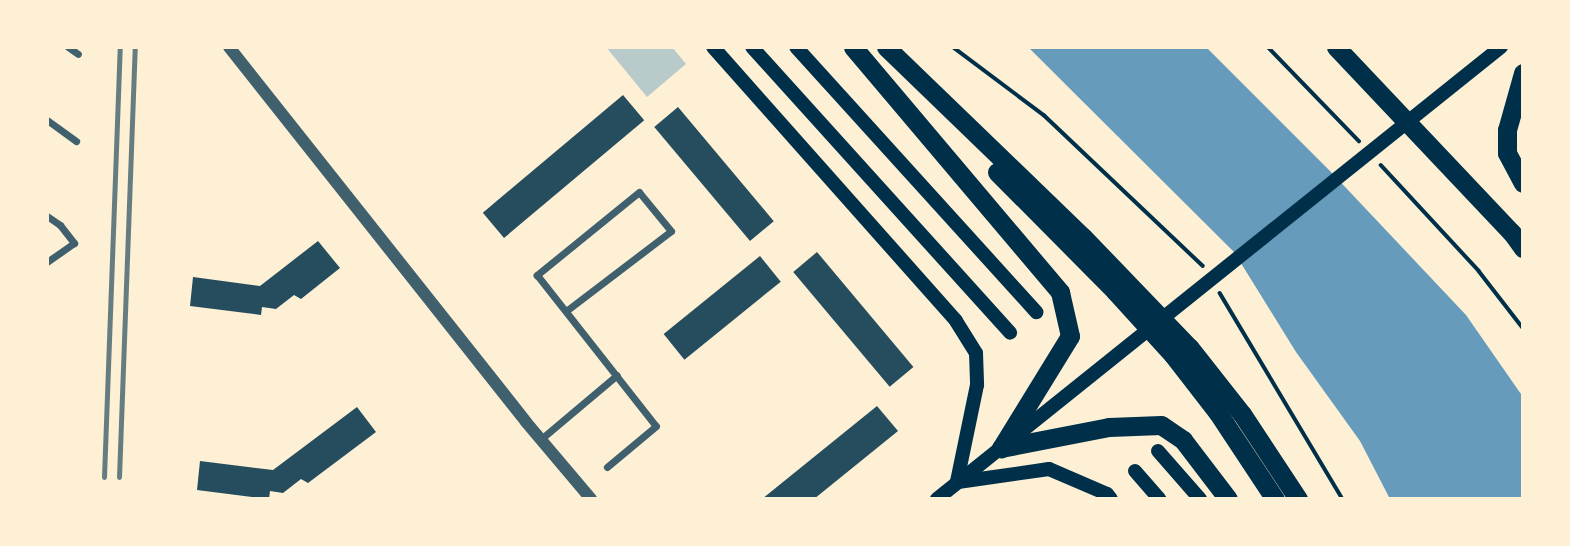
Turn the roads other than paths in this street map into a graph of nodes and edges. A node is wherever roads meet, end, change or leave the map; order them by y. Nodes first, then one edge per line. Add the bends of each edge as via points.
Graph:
1 (68, 47) edge
2 (229, 47) edge
3 (713, 47) edge
4 (752, 47) edge
5 (796, 47) edge
6 (853, 47) edge
7 (886, 47) edge
8 (1336, 47) edge
9 (1501, 47) edge
10 (78, 54) dead end
11 (914, 73) junction
12 (1523, 73) edge
13 (47, 120) edge
14 (76, 141) dead end
15 (1523, 183) edge
16 (47, 216) edge
17 (1523, 248) edge
18 (47, 262) edge
19 (566, 311) junction
20 (1037, 312) dead end
21 (1010, 332) dead end
22 (617, 375) junction
23 (541, 439) junction
24 (1001, 449) junction
25 (1158, 451) dead end
26 (607, 467) dead end
27 (1135, 471) dead end
28 (957, 482) junction
29 (591, 499) edge
30 (937, 499) edge
31 (1111, 499) edge
32 (1159, 499) edge
33 (1200, 499) edge
34 (1228, 499) edge
35 (1275, 499) edge
36 (1298, 499) edge

1 - 10 street
2 - 23 street
3 - 28 main road via 957,321 976,353 976,385
4 - 21 main road
5 - 20 main road
6 - 24 highway via 1060,292 1070,336
7 - 11 highway
8 - 17 highway
9 - 24 main road
11 - 35 highway via 943,117 1173,355
11 - 36 highway via 1190,348 1249,424
12 - 15 highway via 1507,131 1507,153
13 - 14 street
16 - 18 street via 74,243
19 - 19 street via 537,275 639,192 671,231
19 - 22 street
22 - 23 street
22 - 26 street via 656,426
23 - 29 street
24 - 28 main road
24 - 34 highway via 1109,427 1161,425 1188,446
25 - 33 main road
27 - 32 main road
28 - 30 main road
28 - 31 main road via 1049,469

